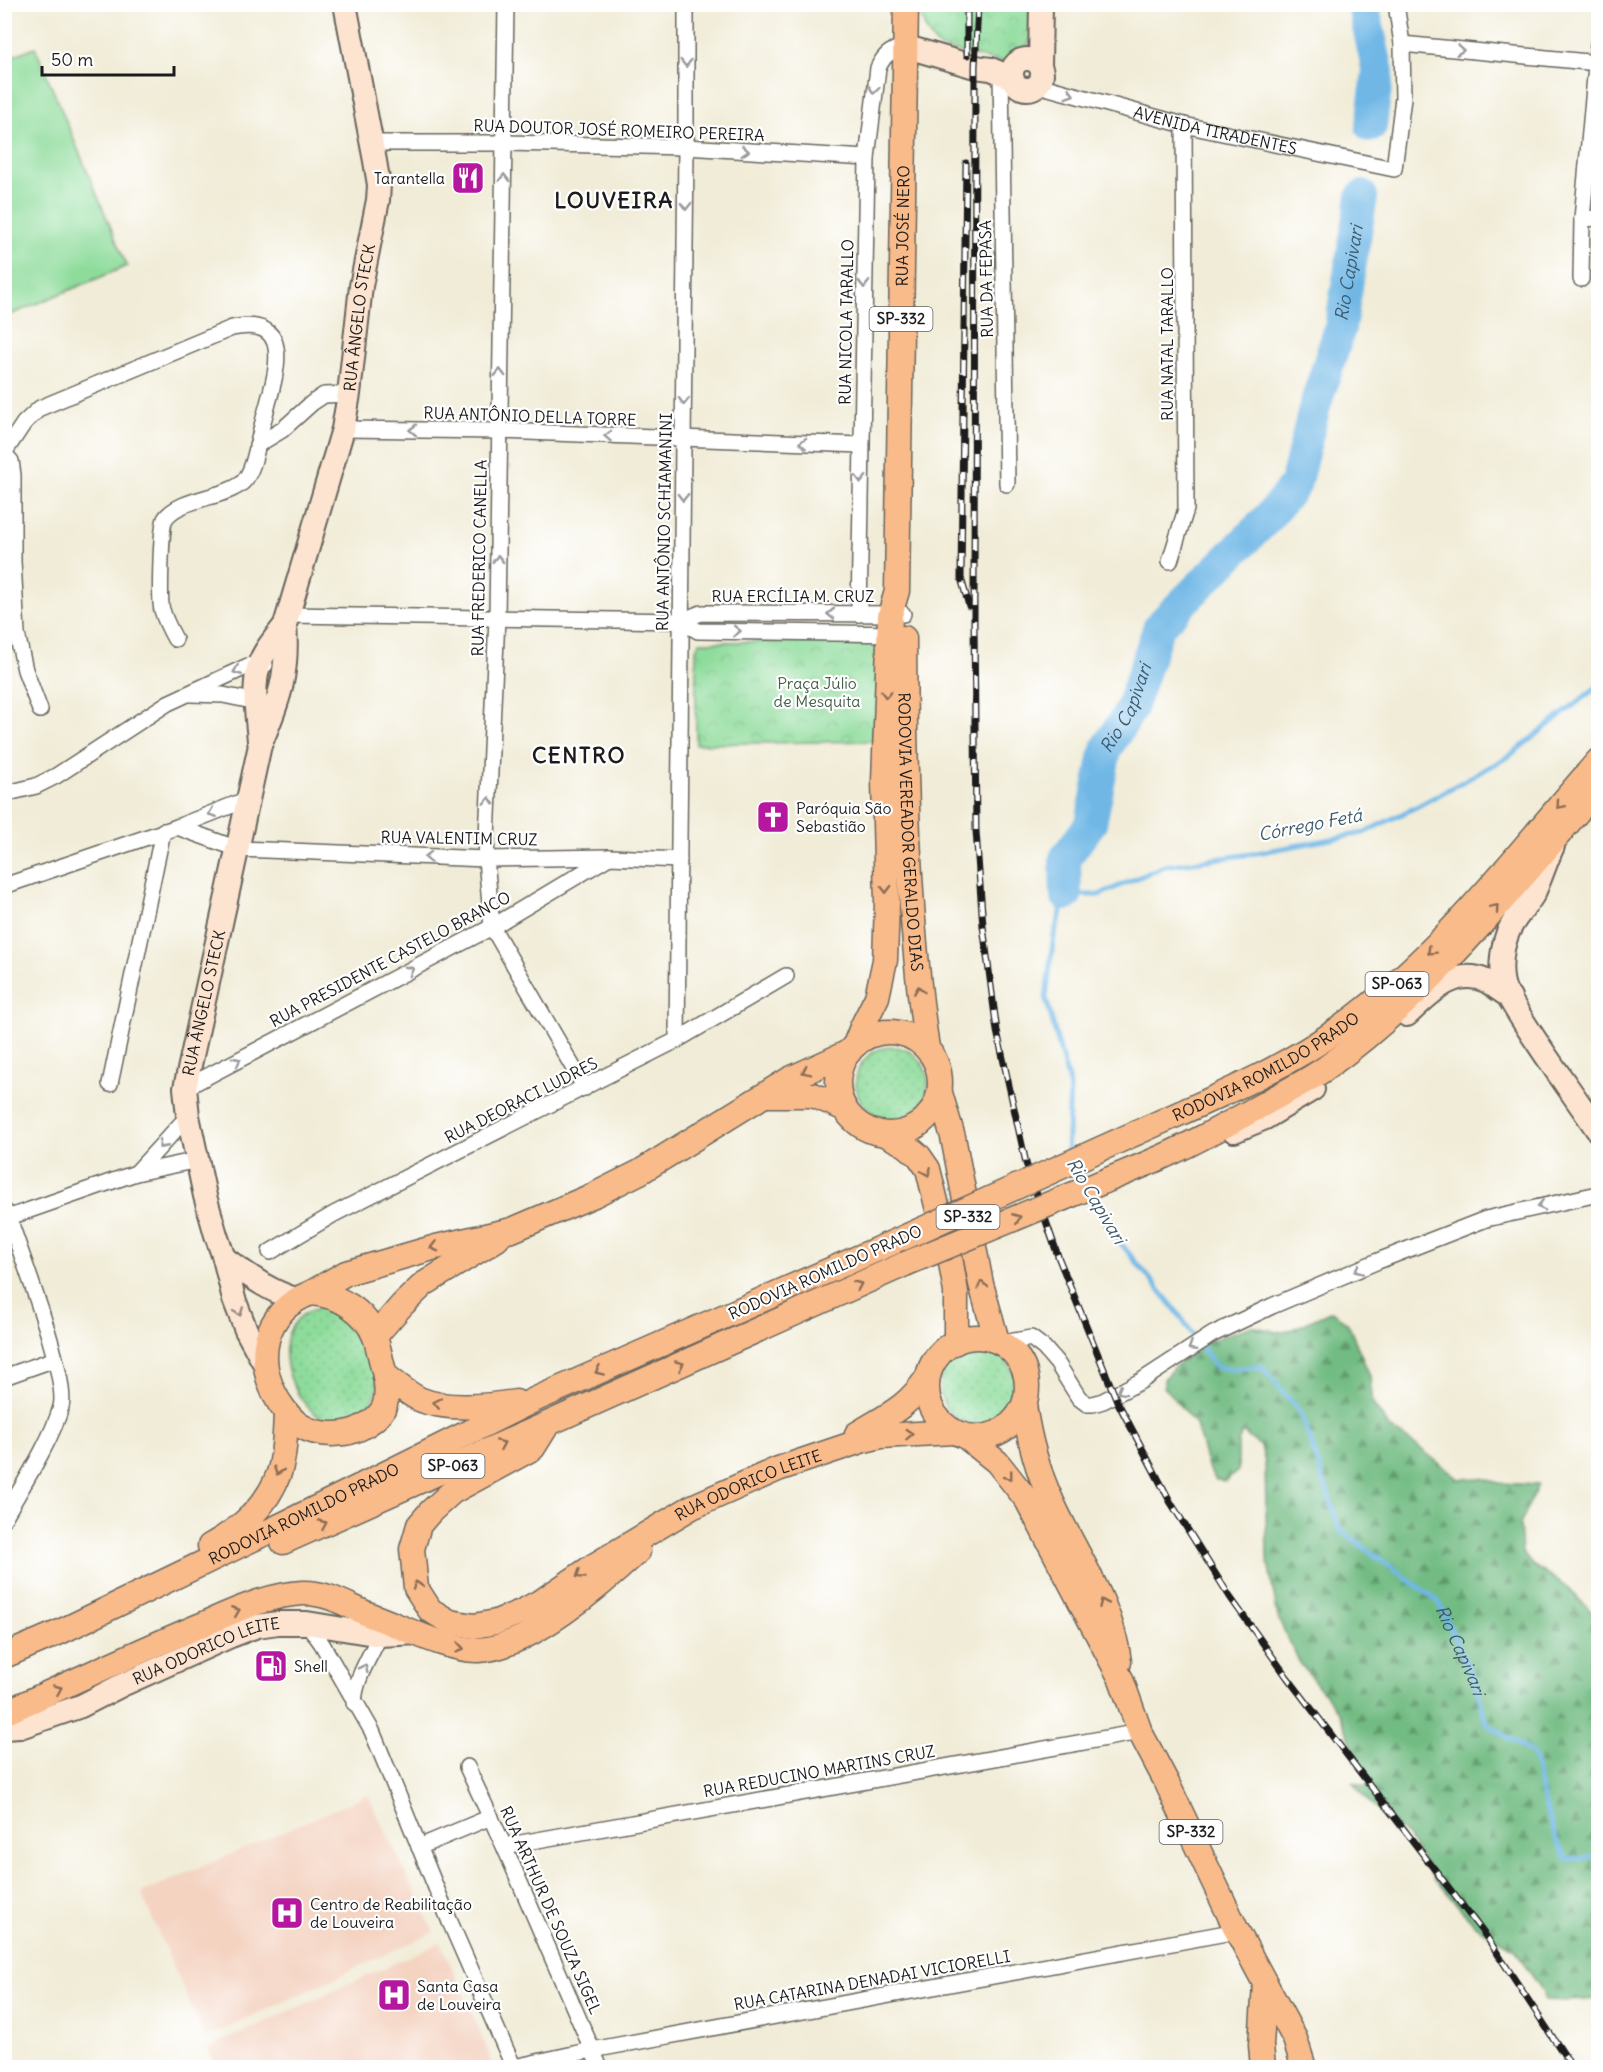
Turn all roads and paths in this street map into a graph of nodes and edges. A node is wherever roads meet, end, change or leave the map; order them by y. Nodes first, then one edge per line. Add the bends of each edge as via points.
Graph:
1 (345, 4) edge
2 (506, 4) edge
3 (686, 4) edge
4 (906, 4) edge
5 (1041, 4) edge
6 (1396, 4) edge
7 (1402, 44) junction
8 (1599, 45) edge
9 (904, 46) junction
10 (1598, 63) edge
11 (1018, 71) junction
12 (1184, 125) junction
13 (370, 143) junction
14 (505, 143) junction
15 (686, 147) junction
16 (867, 158) junction
17 (1599, 218) edge
18 (1582, 219) junction
19 (1581, 279) dead end
20 (349, 394) junction
21 (343, 429) junction
22 (499, 431) junction
23 (683, 438) junction
24 (257, 445) junction
25 (861, 445) junction
26 (4, 454) edge
27 (1007, 484) dead end
28 (1170, 561) dead end
29 (859, 614) junction
30 (681, 617) junction
31 (497, 618) junction
32 (287, 620) junction
33 (897, 624) junction
34 (175, 639) dead end
35 (260, 664) junction
36 (285, 673) junction
37 (191, 694) junction
38 (266, 704) junction
39 (40, 710) dead end
40 (1599, 761) edge
41 (1599, 788) edge
42 (4, 794) edge
43 (248, 799) junction
44 (170, 829) junction
45 (1556, 837) junction
46 (238, 849) junction
47 (609, 857) junction
48 (486, 859) junction
49 (679, 860) junction
50 (4, 886) edge
51 (492, 927) junction
52 (786, 976) dead end
53 (1510, 997) junction
54 (677, 1040) junction
55 (927, 1048) junction
56 (852, 1049) junction
57 (110, 1084) dead end
58 (185, 1088) junction
59 (585, 1088) junction
60 (940, 1093) junction
61 (766, 1095) junction
62 (845, 1109) junction
63 (188, 1116) junction
64 (1599, 1131) edge
65 (885, 1134) junction
66 (198, 1160) junction
67 (1151, 1162) junction
68 (136, 1173) junction
69 (1599, 1194) edge
70 (6, 1216) edge
71 (512, 1230) junction
72 (270, 1252) dead end
73 (224, 1258) junction
74 (303, 1296) junction
75 (375, 1336) junction
76 (956, 1342) junction
77 (999, 1342) junction
78 (55, 1359) junction
79 (264, 1363) junction
80 (385, 1375) junction
81 (4, 1377) edge
82 (927, 1378) junction
83 (536, 1399) junction
84 (1024, 1405) junction
85 (286, 1414) junction
86 (549, 1423) junction
87 (960, 1434) junction
88 (832, 1450) junction
89 (4, 1518) edge
90 (667, 1523) junction
91 (307, 1623) junction
92 (60, 1632) junction
93 (417, 1633) junction
94 (380, 1635) junction
95 (4, 1656) edge
96 (4, 1674) edge
97 (1121, 1679) junction
98 (354, 1703) junction
99 (4, 1713) edge
100 (4, 1728) edge
101 (1140, 1732) junction
102 (467, 1767) dead end
103 (491, 1817) junction
104 (504, 1846) junction
105 (419, 1847) junction
106 (1237, 1931) junction
107 (1265, 1983) junction
108 (1295, 2039) junction
109 (592, 2050) junction
110 (1262, 2056) edge
111 (514, 2067) edge
112 (600, 2067) edge
113 (1304, 2067) edge

1 - 13 main road, RUA ÂNGELO STECK
2 - 14 street, RUA FREDERICO CANELLA
3 -> 15 street, RUA ANTÔNIO SCHIAMANINI
4 - 9 main road, RUA JOSÉ NERO / SP-332
5 - 11 main road via 1041,29
6 - 7 street
7 -> 10 street
7 - 12 street, AVENIDA TIRADENTES via 1403,98 1394,169
8 - 10 street
9 - 11 main road, AVENIDA TIRADENTES via 975,67
9 -> 16 street, RUA NICOLA TARALLO via 883,57 878,68
9 - 33 main road, RUA JOSÉ NERO / SP-332
10 - 18 street
11 -> 12 street, AVENIDA TIRADENTES
11 - 27 street, RUA DA FEPASA
12 - 28 street, RUA NATAL TARALLO via 1186,509
13 - 14 street, RUA DOUTOR JOSÉ ROMEIRO PEREIRA
13 - 20 main road, RUA ÂNGELO STECK via 379,185 378,200 361,286
14 - 15 street, RUA DOUTOR JOSÉ ROMEIRO PEREIRA
22 -> 14 street, RUA FREDERICO CANELLA
15 -> 16 street, RUA DOUTOR JOSÉ ROMEIRO PEREIRA
15 -> 23 street, RUA ANTÔNIO SCHIAMANINI
16 -> 25 street, RUA NICOLA TARALLO
17 - 18 street
18 - 19 street
20 - 21 main road, RUA ÂNGELO STECK
20 - 24 street via 324,395
22 -> 21 street, RUA ANTÔNIO DELLA TORRE
21 - 32 main road, RUA ÂNGELO STECK
23 -> 22 street, RUA ANTÔNIO DELLA TORRE
31 -> 22 street, RUA FREDERICO CANELLA
25 -> 23 street, RUA ANTÔNIO DELLA TORRE
23 -> 30 street, RUA ANTÔNIO SCHIAMANINI
24 - 26 street via 278,364 267,330 247,325 40,408 24,423
24 - 34 street via 250,472 238,486 189,504 164,520 161,608
25 -> 29 street, RUA NICOLA TARALLO
26 - 39 street via 11,461 13,475 17,634
29 -> 30 street, RUA ERCÍLIA M. CRUZ via 701,613
29 - 33 street, RUA ERCÍLIA M. CRUZ
30 - 31 street, RUA ERCÍLIA M. CRUZ
30 -> 33 street via 698,631
30 - 49 street, RUA ANTÔNIO SCHIAMANINI
31 - 32 street, RUA ERCÍLIA M. CRUZ
48 -> 31 street, RUA FREDERICO CANELLA
32 - 35 main road, RUA ÂNGELO STECK
32 - 36 main road, RUA ÂNGELO STECK
55 -> 33 main road, RODOVIA VEREADOR GERALDO DIAS / SP-332 via 917,983
33 -> 56 main road, RODOVIA VEREADOR GERALDO DIAS / SP-332 via 884,781 885,960 877,997
35 - 36 street
35 -> 37 street via 226,675
35 - 38 main road, RUA ÂNGELO STECK via 256,684
36 - 38 main road, RUA ÂNGELO STECK
37 - 38 street
37 - 42 street via 168,703 56,776
38 - 43 main road, RUA ÂNGELO STECK
40 -> 83 main road, RODOVIA ROMILDO PRADO / SP-063, bridge via 1436,946 1376,1001 1293,1058 903,1238
41 - 45 main road, RODOVIA ROMILDO PRADO / SP-063
43 -> 44 street
43 - 46 main road, RUA ÂNGELO STECK
44 - 46 street, RUA VALENTIM CRUZ
44 - 50 street
44 - 57 street
45 - 53 main road via 1533,893 1507,935 1502,970
67 -> 45 main road, RODOVIA ROMILDO PRADO / SP-063 via 1322,1071 1383,1023 1451,957
48 -> 46 street, RUA VALENTIM CRUZ
46 - 58 main road, RUA ÂNGELO STECK
47 - 48 street, RUA VALENTIM CRUZ
47 - 49 street, RUA VALENTIM CRUZ
47 - 51 street, RUA PRESIDENTE CASTELO BRANCO
48 - 51 street, RUA FREDERICO CANELLA
49 - 54 street, RUA ANTÔNIO SCHIAMANINI
58 -> 51 street, RUA PRESIDENTE CASTELO BRANCO
51 - 59 street, RUA FREDERICO CANELLA
52 - 54 street, RUA DEORACI LUDRES
53 - 64 main road
53 - 67 main road via 1474,977 1458,977 1310,1091 1265,1118
54 - 59 street, RUA DEORACI LUDRES
55 - 56 main road via 911,1037 892,1032 872,1035
55 - 60 main road, SP-332 via 939,1069
56 -> 61 main road
56 - 62 main road, SP-332 via 841,1065 838,1080
58 - 63 main road, RUA ÂNGELO STECK
59 - 72 street, RUA DEORACI LUDRES via 334,1214
60 - 65 main road via 921,1124 904,1132
77 -> 60 main road, SP-332 via 981,1284 953,1137
61 - 62 main road via 813,1095
61 - 71 main road via 640,1172
62 - 65 main road, SP-332 via 862,1126
63 - 66 main road, RUA ÂNGELO STECK
63 -> 68 street
65 -> 76 main road, SP-332 via 919,1155 928,1169 954,1282
66 - 68 street
66 - 73 main road, RUA ÂNGELO STECK
86 -> 67 main road, RODOVIA ROMILDO PRADO / SP-063, bridge via 905,1264
68 - 70 street
69 -> 77 street via 1486,1219 1272,1306 1213,1334 1103,1401 1086,1404 1079,1398 1057,1363 1031,1338
70 - 78 street
71 -> 74 main road via 385,1261 346,1274
71 - 75 main road via 424,1284
73 - 74 main road, RUA ÂNGELO STECK via 279,1294
73 -> 79 main road, RUA ÂNGELO STECK via 234,1299
74 - 75 main road, RUA ÂNGELO STECK via 327,1294 343,1301 363,1318
74 - 79 main road, RUA ÂNGELO STECK via 270,1327
75 - 80 main road, RUA ÂNGELO STECK
76 - 77 main road via 983,1338
76 - 82 main road via 933,1363
77 - 84 main road, SP-332 via 1016,1355 1024,1370 1028,1388
78 - 81 street
78 - 89 street via 62,1405
79 - 85 main road, RUA ÂNGELO STECK via 274,1394
83 -> 80 main road via 491,1406 451,1406 420,1400
80 - 85 main road, RUA ÂNGELO STECK via 387,1392 382,1410 354,1432 317,1433
82 - 87 main road, SP-332 via 932,1409 941,1422
82 - 88 main road, RUA ODORICO LEITE via 904,1406
83 - 92 main road, RODOVIA ROMILDO PRADO / SP-063
84 - 87 main road via 1001,1432 984,1437
97 -> 84 main road, SP-332 via 1110,1620 1052,1504 1036,1464
85 -> 92 main road via 279,1473 250,1518 227,1536
90 -> 86 main road via 544,1599 496,1622 474,1626 450,1622 430,1610 416,1588 412,1568 412,1549 419,1525 452,1492 533,1448
96 -> 86 main road, RODOVIA ROMILDO PRADO / SP-063 via 297,1535
88 -> 87 main road, RUA ODORICO LEITE via 881,1436
87 -> 97 main road, SP-332 via 997,1462 1027,1500
88 - 90 main road, RUA ODORICO LEITE via 711,1498
93 -> 90 main road via 449,1646 478,1650 504,1646 554,1619 615,1572
91 - 94 main road, RUA ODORICO LEITE
91 - 98 street
91 - 100 main road, RUA ODORICO LEITE via 257,1626 81,1706 20,1727
92 - 95 main road, RODOVIA ROMILDO PRADO / SP-063
93 - 94 main road, RUA ODORICO LEITE
99 -> 93 main road via 274,1596 328,1596
98 -> 94 street via 360,1676
97 - 101 main road, SP-332
98 - 105 street via 372,1731
101 - 104 street, RUA REDUCINO MARTINS CRUZ
101 - 106 main road, SP-332
102 - 103 street, RUA ARTHUR DE SOUZA SIGEL
103 - 104 street, RUA ARTHUR DE SOUZA SIGEL
103 - 105 street
104 - 109 street, RUA ARTHUR DE SOUZA SIGEL
105 - 111 street
106 - 107 main road, SP-332
106 - 109 street, RUA CATARINA DENADAI VICIORELLI
107 - 108 main road, SP-332
107 - 110 main road
108 - 110 main road via 1274,2041
108 - 113 main road, SP-332
109 - 111 street, RUA CATARINA DENADAI VICIORELLI
109 - 112 street, RUA ARTHUR DE SOUZA SIGEL

